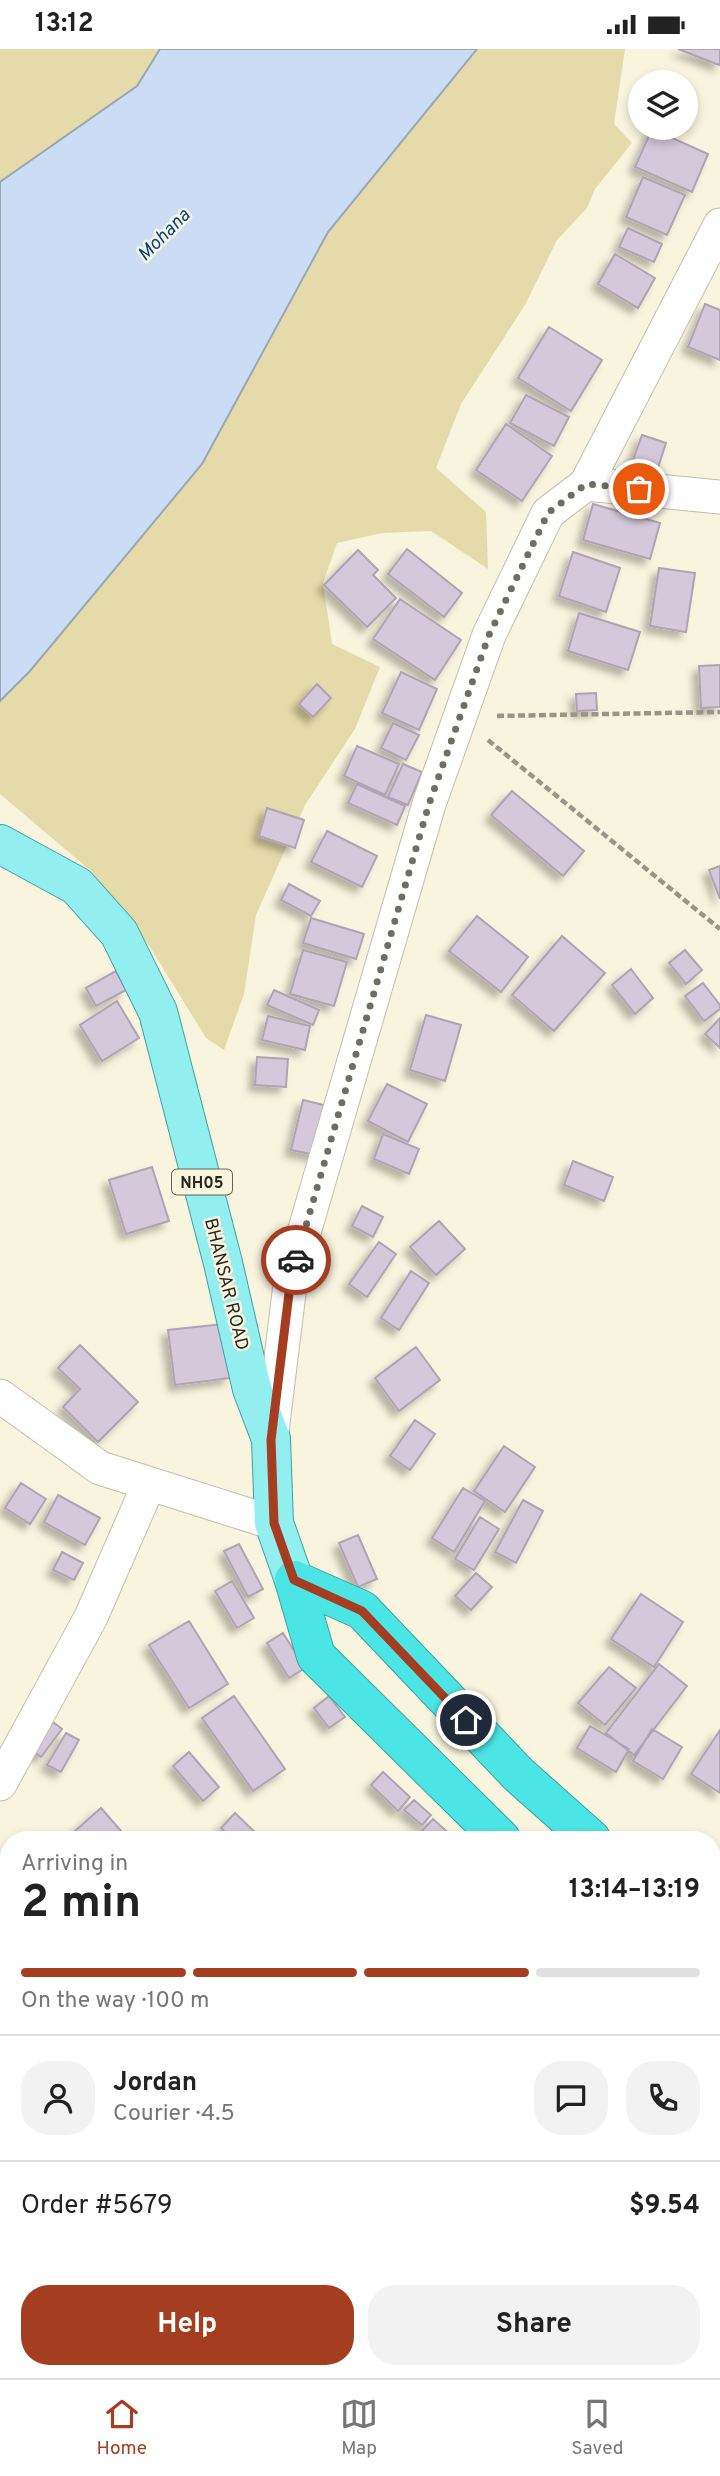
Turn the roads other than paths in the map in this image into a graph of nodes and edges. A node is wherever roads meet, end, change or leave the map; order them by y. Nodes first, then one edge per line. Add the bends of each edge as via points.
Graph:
1 (720, 225) edge
2 (586, 484) junction
3 (720, 497) edge
4 (1, 845) edge
5 (0, 1396) edge
6 (271, 1440) junction
7 (149, 1484) junction
8 (274, 1523) junction
9 (294, 1580) junction
10 (0, 1784) edge
11 (493, 1831) edge
12 (582, 1831) edge

1 - 2 street
2 - 3 street
2 - 6 street via 548,513 489,635 429,804 291,1277
4 - 6 main road, BHANSAR ROAD / NH05 via 77,886 119,933 158,1012 252,1389
5 - 7 street via 100,1468
6 - 8 main road, BHANSAR ROAD / NH05
7 - 8 street
7 - 10 street via 91,1618
8 - 9 main road, BHANSAR ROAD / NH05
9 - 11 highway, NH05 via 316,1656
9 - 12 highway via 362,1611 518,1774

